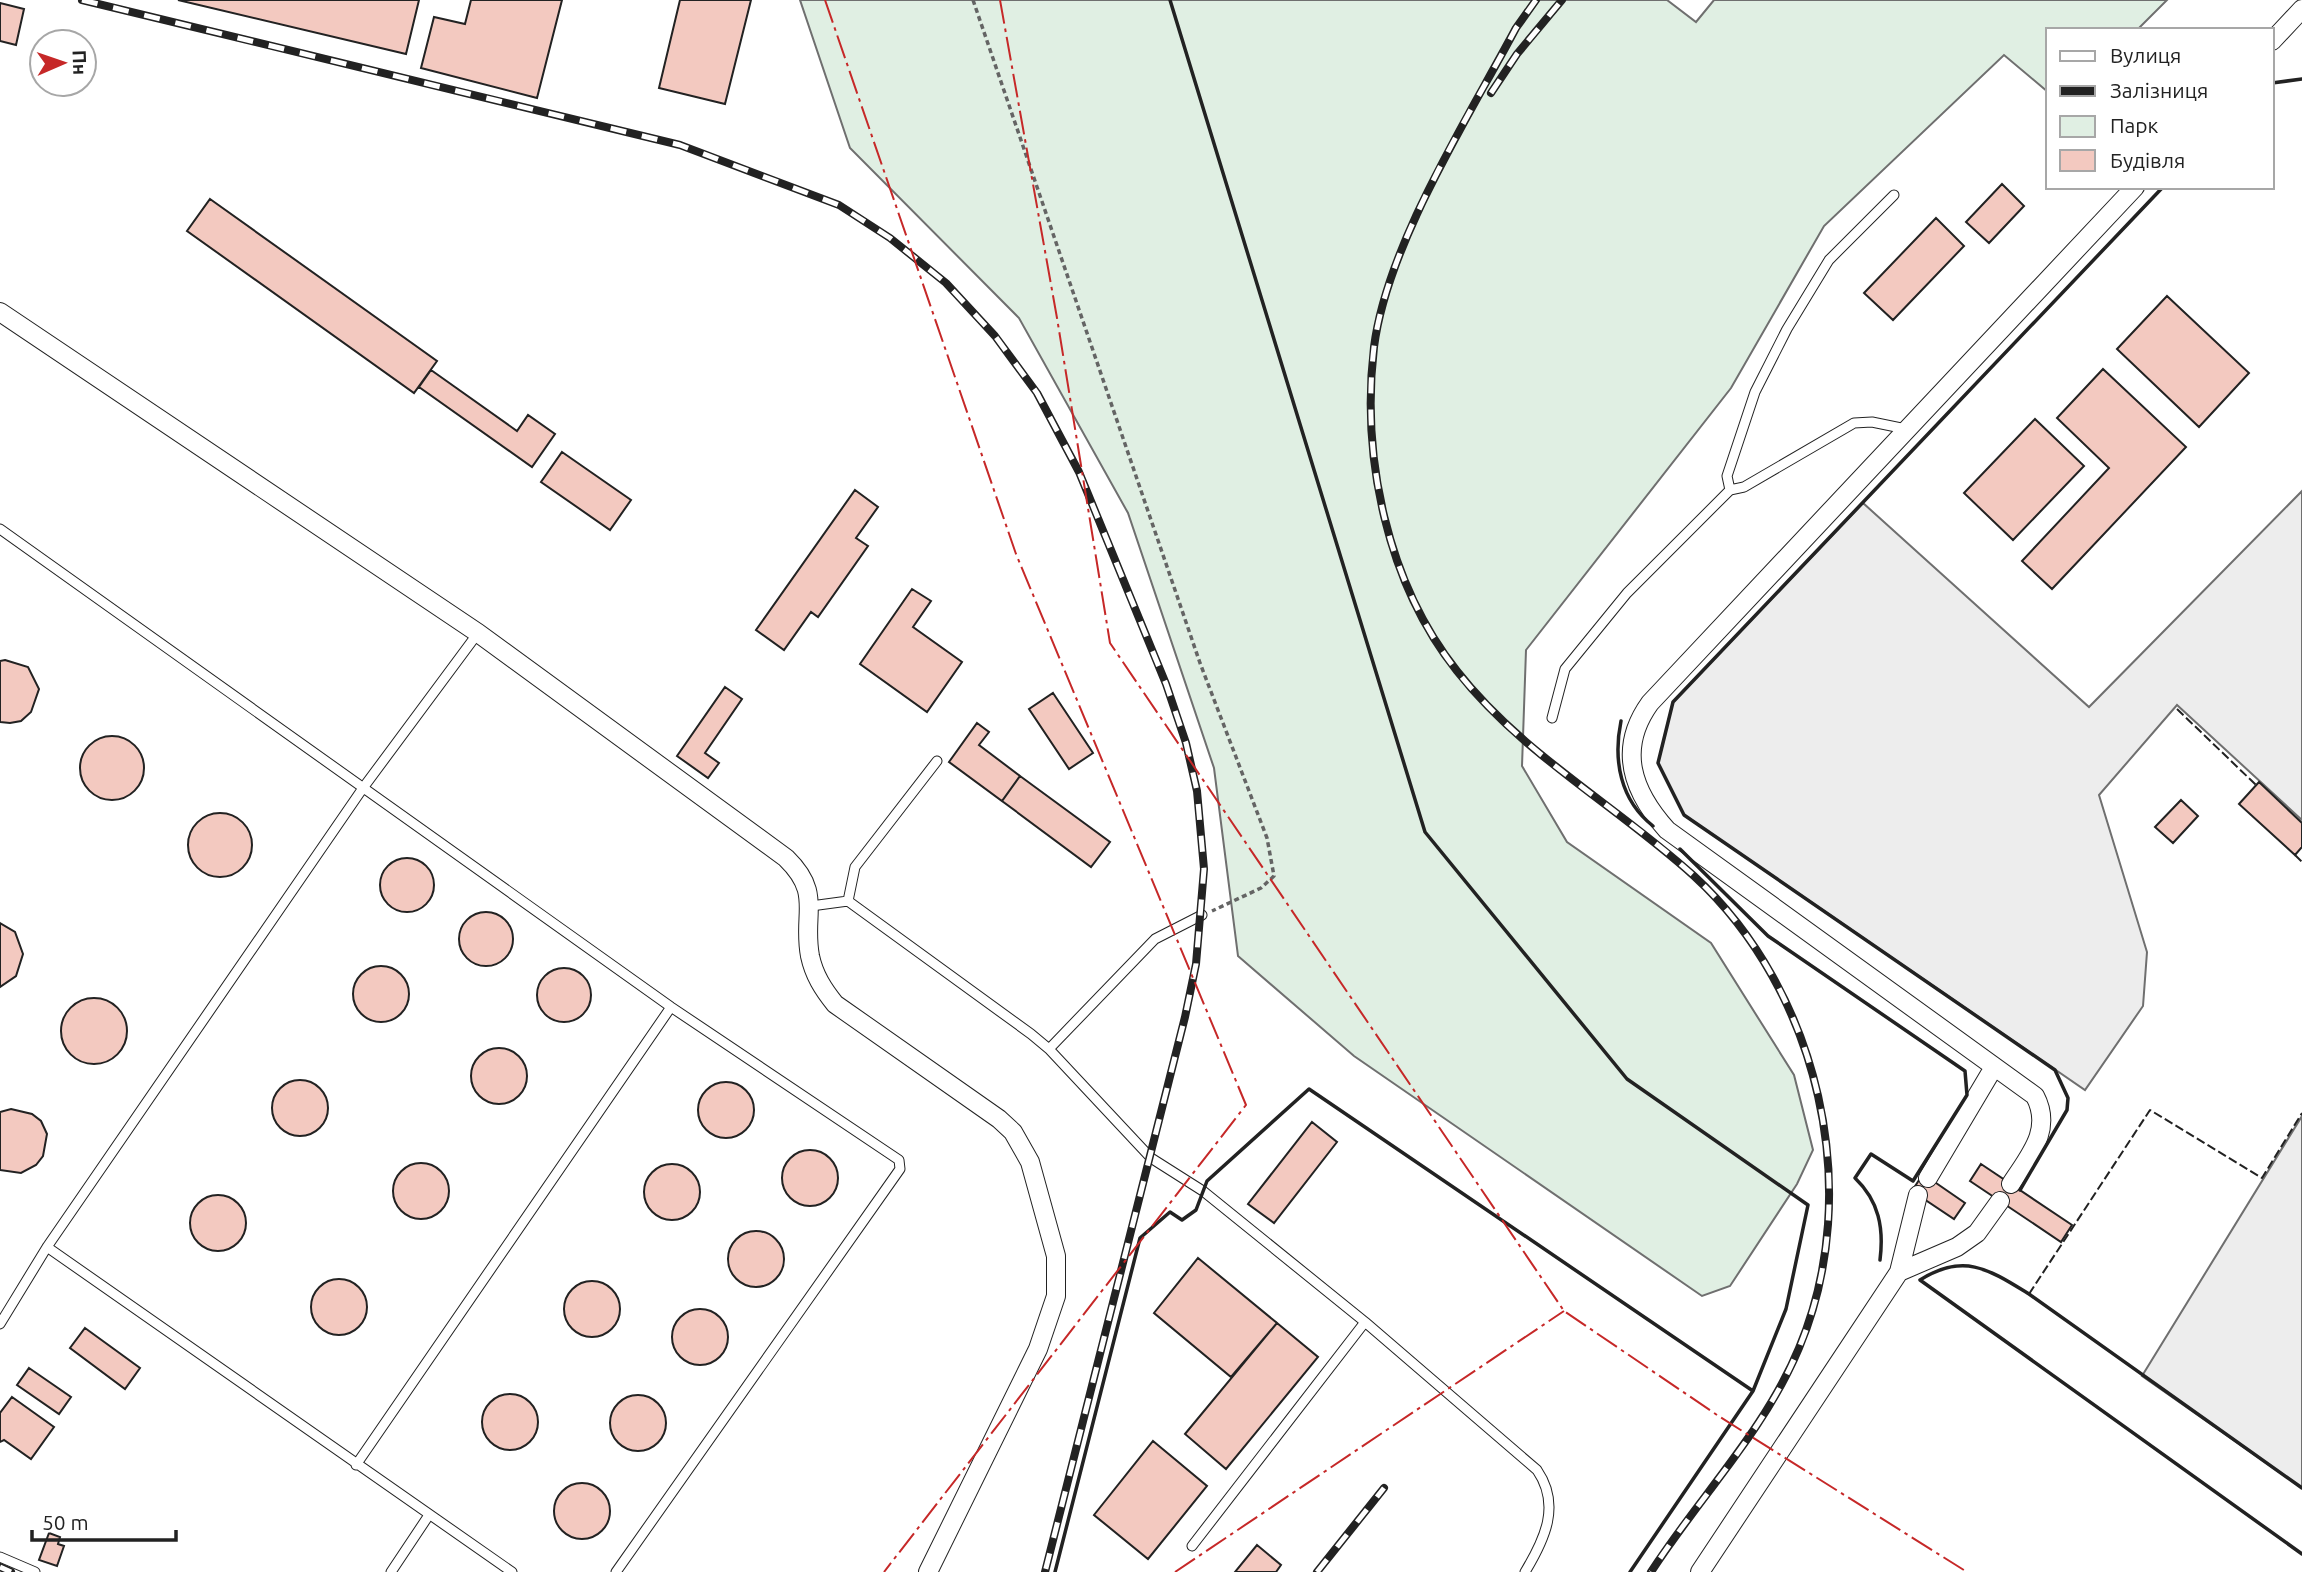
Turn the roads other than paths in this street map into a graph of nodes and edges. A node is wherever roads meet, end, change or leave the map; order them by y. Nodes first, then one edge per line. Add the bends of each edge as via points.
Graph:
1 (2302, 9) edge
2 (2274, 39) edge
3 (2133, 189) edge
4 (1894, 195) dead end
5 (0, 312) edge
6 (1908, 429) junction
7 (1730, 490) junction
8 (0, 529) edge
9 (478, 633) junction
10 (1552, 718) dead end
11 (937, 761) dead end
12 (363, 789) junction
13 (848, 901) junction
14 (811, 906) junction
15 (1202, 915) road end
16 (671, 1007) junction
17 (1049, 1049) junction
18 (1994, 1067) junction
19 (1928, 1178) dead end
20 (2011, 1184) dead end
21 (1918, 1195) dead end
22 (2000, 1201) dead end
23 (47, 1247) junction
24 (1899, 1272) junction
25 (1365, 1322) junction
26 (0, 1324) edge
27 (356, 1465) junction
28 (429, 1515) junction
29 (1192, 1546) dead end
30 (0, 1557) edge
31 (35, 1572) edge
32 (391, 1572) edge
33 (513, 1572) edge
34 (616, 1572) edge
35 (928, 1572) edge
36 (1525, 1572) edge
37 (1700, 1572) edge

1 - 2 street
3 - 6 street
4 - 7 lane via 1829,260 1787,329 1755,392 1727,476
5 - 9 street
6 - 7 lane via 1854,423 1744,487
6 - 18 street via 1650,703 1639,719 1631,749 1634,779 1646,807 1667,830
7 - 10 lane via 1626,593 1565,669
8 - 12 lane
9 - 12 lane
9 - 14 street via 786,858 808,887
11 - 13 lane via 855,867
12 - 16 lane
12 - 23 lane
13 - 14 lane
13 - 17 lane
14 - 35 street via 810,954 823,990 850,1016 1013,1132 1030,1162 1056,1256 1056,1296 1038,1349
15 - 17 lane via 1155,939
16 - 27 lane
16 - 34 lane via 899,1160 900,1169
17 - 25 lane via 1151,1158 1203,1191
18 - 19 street
18 - 20 street via 2035,1096 2043,1118 2039,1140
21 - 24 street
22 - 24 street via 1977,1233 1957,1247
23 - 26 lane
23 - 27 lane
24 - 37 street
25 - 29 lane
25 - 36 lane via 1542,1477 1551,1500 1550,1515
27 - 28 lane
28 - 32 lane
28 - 33 lane
30 - 31 lane

